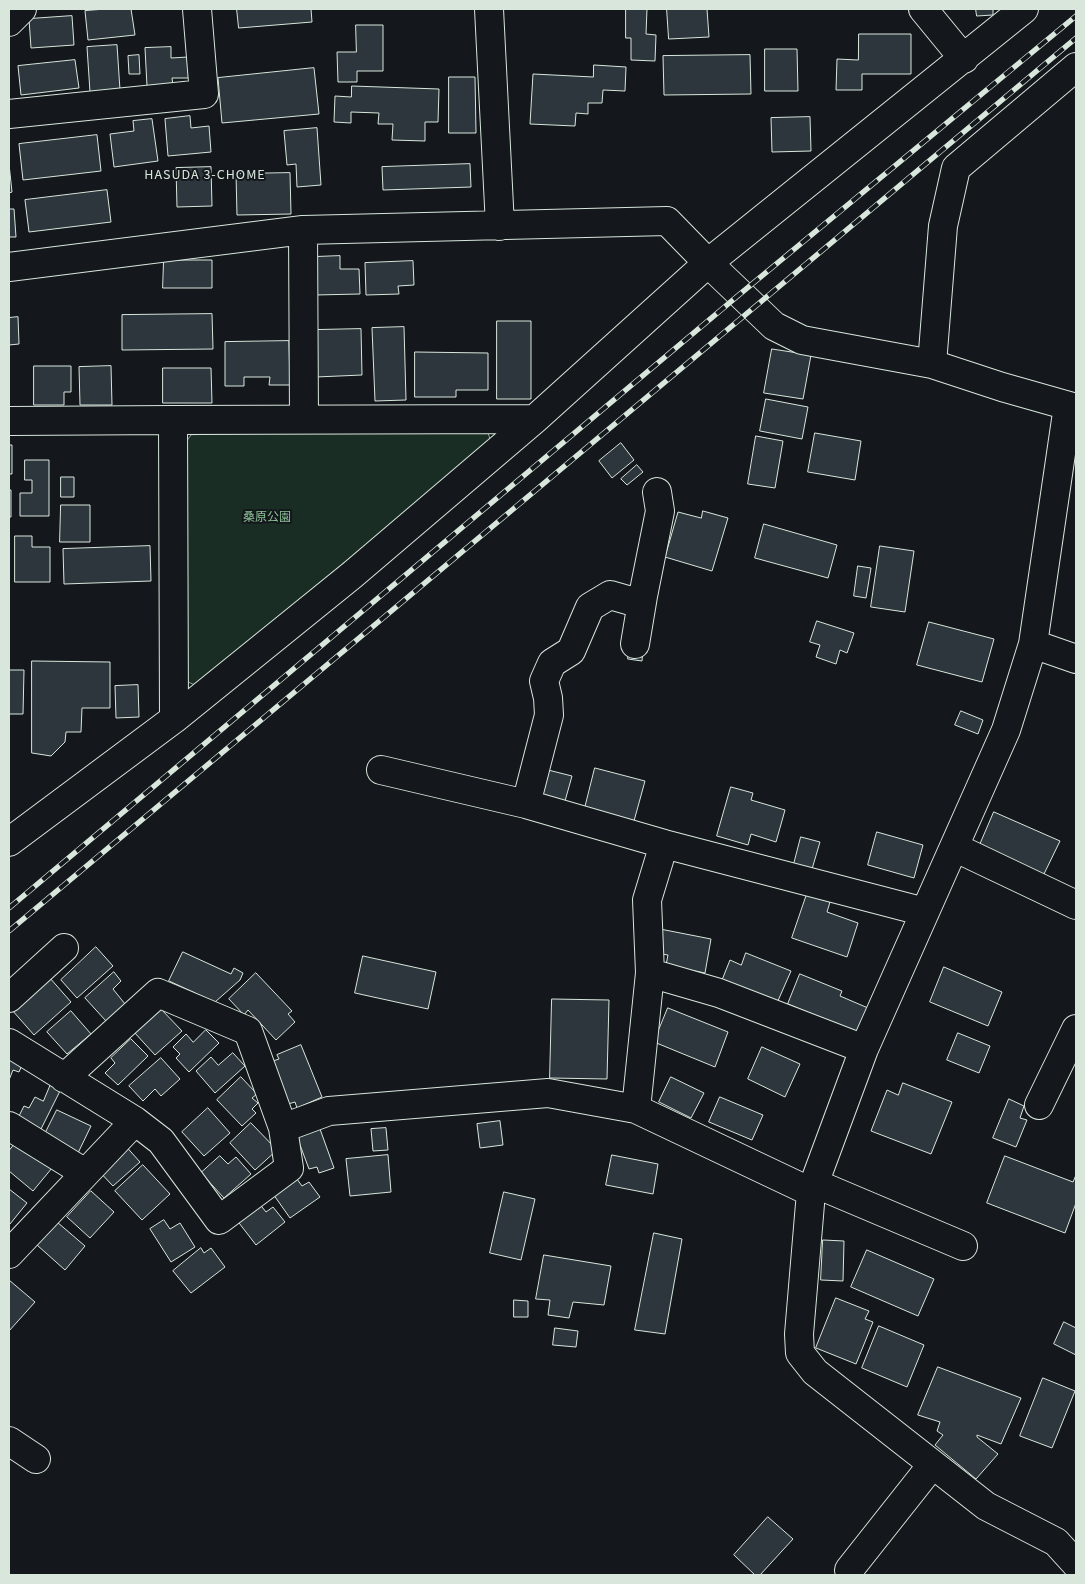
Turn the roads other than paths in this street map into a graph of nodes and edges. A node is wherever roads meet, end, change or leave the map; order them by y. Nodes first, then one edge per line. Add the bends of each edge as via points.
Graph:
1 (22, 9) edge
2 (197, 9) edge
3 (489, 9) edge
4 (923, 9) edge
5 (1024, 9) edge
6 (9, 22) edge
7 (964, 59) junction
8 (1076, 67) edge
9 (9, 114) edge
10 (500, 226) junction
11 (303, 230) junction
12 (708, 263) junction
13 (9, 267) edge
14 (932, 364) junction
15 (1072, 407) edge
16 (304, 419) junction
17 (535, 419) junction
18 (174, 420) junction
19 (9, 421) edge
20 (657, 492) dead end
21 (643, 596) junction
22 (635, 644) dead end
23 (1033, 644) junction
24 (1076, 659) edge
25 (174, 719) junction
26 (381, 770) dead end
27 (526, 804) junction
28 (9, 842) edge
29 (664, 844) junction
30 (954, 847) junction
31 (1076, 905) edge
32 (925, 912) junction
33 (64, 948) dead end
34 (650, 973) junction
35 (9, 998) edge
36 (1076, 1029) edge
37 (9, 1043) edge
38 (864, 1049) junction
39 (64, 1078) junction
40 (1039, 1105) dead end
41 (636, 1109) junction
42 (135, 1122) junction
43 (9, 1126) edge
44 (283, 1128) junction
45 (85, 1173) junction
46 (812, 1188) junction
47 (963, 1246) dead end
48 (9, 1254) edge
49 (9, 1441) edge
50 (36, 1459) dead end
51 (932, 1465) junction
52 (1076, 1564) edge
53 (849, 1570) dead end

1 - 6 street
2 - 9 street via 204,94
3 - 10 street
4 - 7 street
5 - 7 street
7 - 12 street
8 - 14 street via 956,168 943,226
10 - 11 street
10 - 12 street via 668,221
11 - 13 street
11 - 16 street
12 - 14 street via 774,326 802,340
12 - 17 street
14 - 15 street
15 - 23 street
16 - 17 street
16 - 18 street
17 - 25 street via 352,575
18 - 19 street
18 - 25 street
20 - 21 street via 660,511
21 - 22 street
21 - 27 street via 630,601 610,595 590,607 571,651 552,663 544,681 549,715
23 - 24 street
23 - 30 street via 1006,730
25 - 28 street
26 - 27 street
27 - 29 street
29 - 32 street
29 - 34 street via 647,900
30 - 31 street
30 - 32 street
32 - 38 street
33 - 35 street
34 - 38 street via 719,993
34 - 41 street
36 - 40 street
37 - 39 street
38 - 46 street
39 - 42 street
39 - 44 street via 158,993 248,1031
41 - 44 street via 548,1092 329,1111
41 - 46 street
42 - 44 street via 161,1141 219,1220 289,1168
42 - 45 street
43 - 45 street
45 - 48 street
46 - 47 street
46 - 51 street via 800,1353 815,1372
49 - 50 street
51 - 52 street via 986,1506 1056,1542
51 - 53 street

